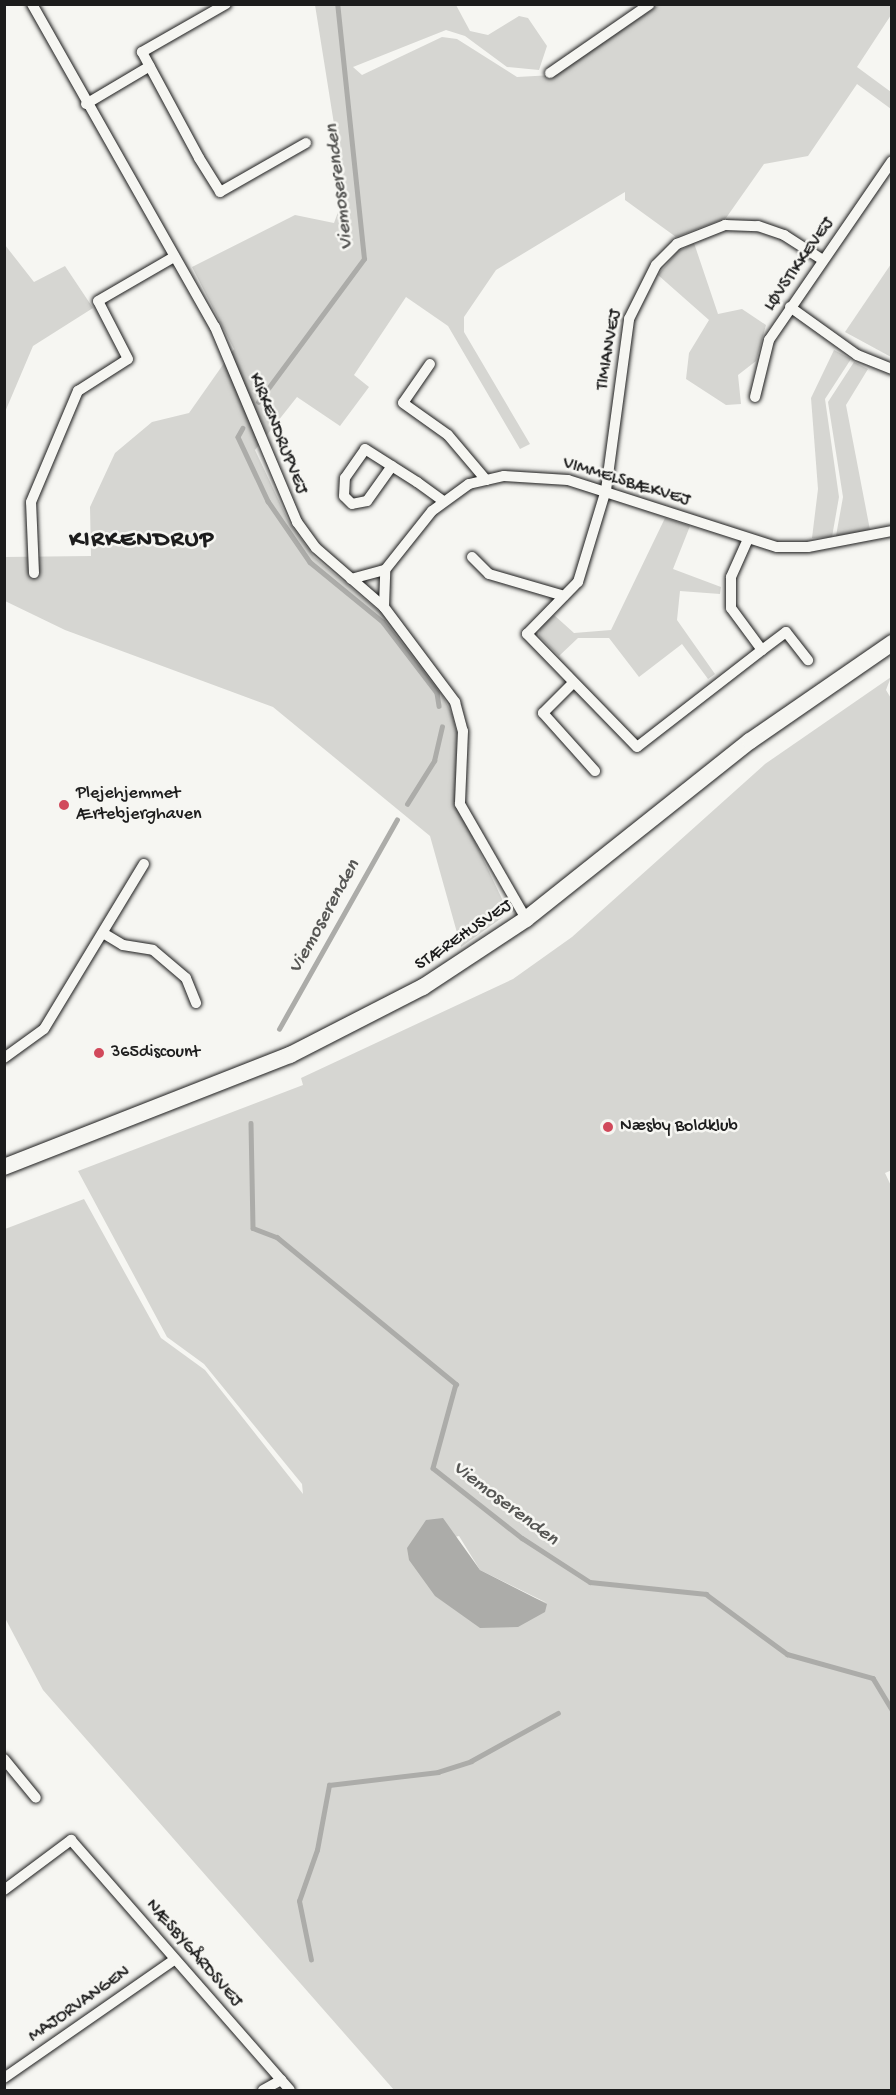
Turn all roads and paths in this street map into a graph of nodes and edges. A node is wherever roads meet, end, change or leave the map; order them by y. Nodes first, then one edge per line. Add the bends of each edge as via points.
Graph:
1 (32, 4) edge
2 (226, 4) edge
3 (650, 4) edge
4 (150, 66) junction
5 (550, 73) dead end
6 (86, 104) junction
7 (306, 143) dead end
8 (891, 161) edge
9 (174, 257) junction
10 (823, 260) junction
11 (790, 307) junction
12 (430, 364) dead end
13 (891, 369) edge
14 (755, 397) dead end
15 (392, 466) junction
16 (486, 480) junction
17 (606, 490) junction
18 (443, 501) junction
19 (891, 531) edge
20 (748, 539) junction
21 (472, 557) dead end
22 (385, 570) junction
23 (34, 573) dead end
24 (351, 579) junction
25 (564, 596) junction
26 (384, 607) junction
27 (891, 643) edge
28 (762, 650) junction
29 (808, 660) dead end
30 (572, 684) junction
31 (595, 771) dead end
32 (144, 864) dead end
33 (525, 919) junction
34 (104, 933) junction
35 (196, 1003) dead end
36 (4, 1058) edge
37 (4, 1167) edge
38 (4, 1759) edge
39 (36, 1798) dead end
40 (4, 1890) edge
41 (175, 1959) junction
42 (4, 2078) edge
43 (281, 2080) junction
44 (263, 2091) edge
45 (290, 2091) edge

1 - 6 street, KIRKENDRUPVEJ
2 - 4 street via 142,51
3 - 5 street
4 - 6 street
4 - 7 street via 220,192
6 - 9 street, KIRKENDRUPVEJ
8 - 10 street, LØVSTIKKEVEJ
9 - 23 street via 98,301 128,359 78,391 32,502
9 - 24 street, KIRKENDRUPVEJ via 215,327 292,513 316,548
10 - 11 street, LØVSTIKKEVEJ
10 - 17 street, TIMIANVEJ via 784,235 758,226 725,225 677,244 656,265 629,319
11 - 13 street via 857,355
11 - 14 street, LØVSTIKKEVEJ via 762,358
12 - 16 street via 403,404 448,435
15 - 15 street via 365,449 345,478 344,496 352,504 367,501
15 - 18 street
16 - 17 street, VIMMELSBÆKVEJ via 524,474
16 - 18 street, VIMMELSBÆKVEJ
17 - 20 street, VIMMELSBÆKVEJ
17 - 25 street, TIMIANVEJ via 578,582
18 - 22 street, VIMMELSBÆKVEJ
19 - 20 street, VIMMELSBÆKVEJ via 808,547
20 - 28 street via 731,578 731,608
21 - 25 street via 489,574
22 - 24 street
22 - 26 street
24 - 26 street, KIRKENDRUPVEJ
25 - 30 street, TIMIANVEJ via 527,634
26 - 33 street, KIRKENDRUPVEJ via 458,710 460,804
27 - 33 street, STÆREHUSVEJ via 750,741
28 - 29 street via 786,632
28 - 30 street via 637,747
30 - 31 street via 543,713
32 - 34 street
33 - 37 street, STÆREHUSVEJ via 423,987 309,1046
34 - 35 street via 123,945 153,950 186,978
34 - 36 street via 44,1029
38 - 39 street
40 - 41 street, NÆSBYGÅRDSVEJ via 71,1840
41 - 42 street, MAJORVANGEN
41 - 43 street, NÆSBYGÅRDSVEJ
43 - 44 street
43 - 45 street, NÆSBYGÅRDSVEJ

